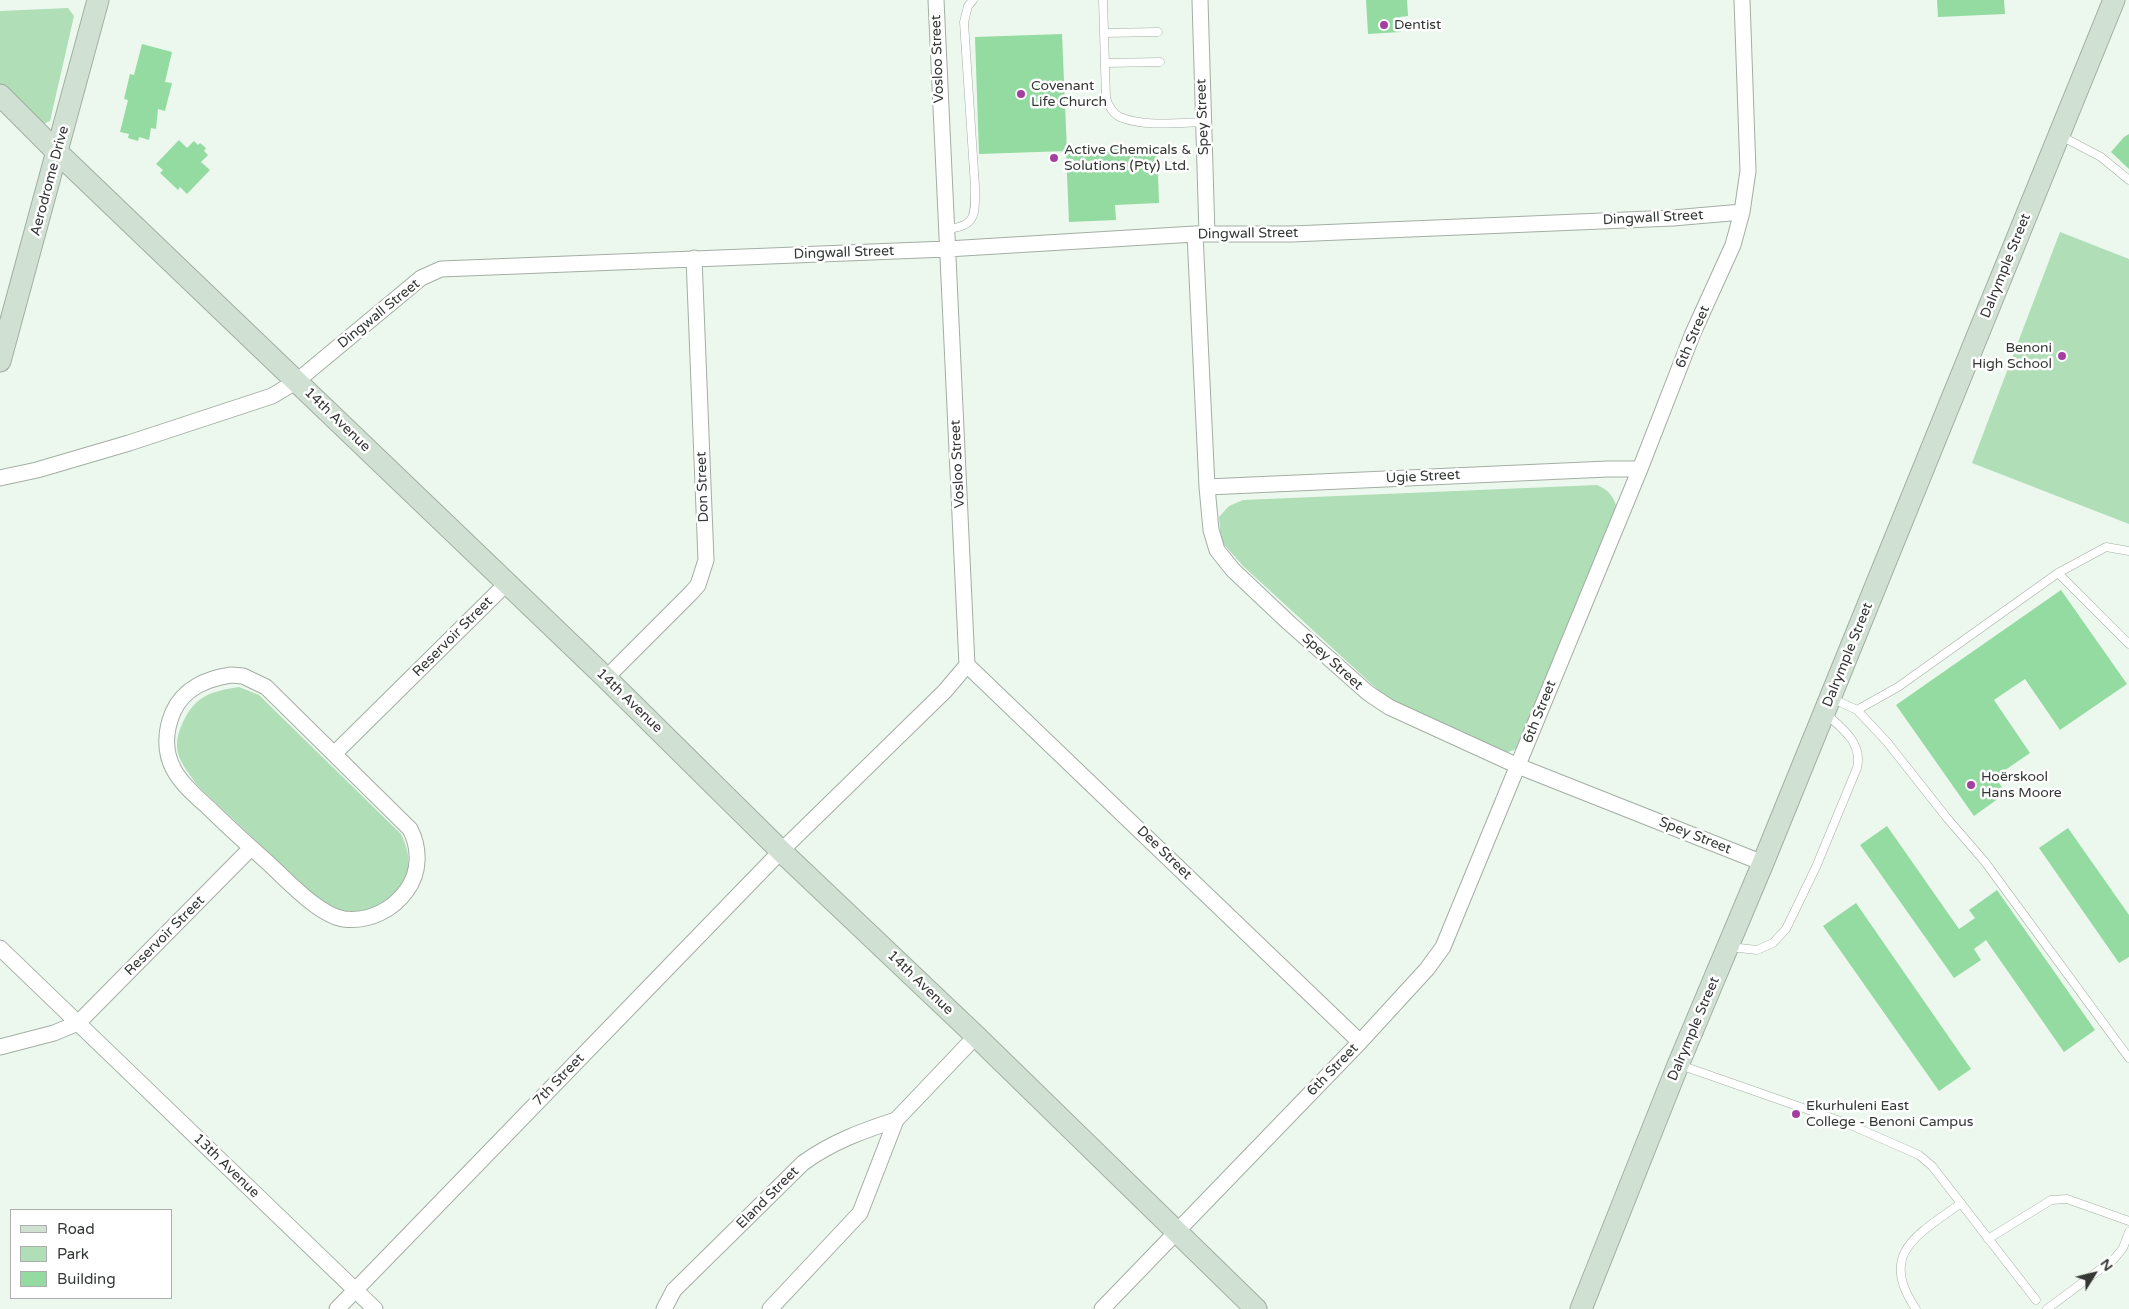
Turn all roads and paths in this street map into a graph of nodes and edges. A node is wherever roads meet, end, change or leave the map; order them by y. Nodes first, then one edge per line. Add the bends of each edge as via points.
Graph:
1 (98, 0) edge
2 (936, 0) edge
3 (973, 0) edge
4 (1103, 0) edge
5 (1200, 0) edge
6 (1742, 0) edge
7 (2114, 0) edge
8 (1158, 32) dead end
9 (1105, 33) junction
10 (1160, 62) dead end
11 (1105, 63) junction
12 (0, 95) edge
13 (1204, 122) junction
14 (2059, 135) junction
15 (58, 153) junction
16 (2129, 180) edge
17 (1742, 212) junction
18 (946, 229) junction
19 (1201, 234) junction
20 (947, 249) junction
21 (694, 258) junction
22 (6, 318) edge
23 (0, 361) edge
24 (297, 380) junction
25 (1640, 469) junction
26 (0, 478) edge
27 (1206, 487) junction
28 (2129, 551) edge
29 (2058, 572) junction
30 (506, 584) junction
31 (2129, 644) edge
32 (967, 665) junction
33 (606, 678) junction
34 (1827, 705) junction
35 (1857, 710) junction
36 (335, 753) junction
37 (1518, 766) junction
38 (251, 848) junction
39 (782, 850) junction
40 (1763, 863) junction
41 (1728, 947) junction
42 (0, 948) edge
43 (78, 1023) junction
44 (976, 1036) junction
45 (1360, 1042) junction
46 (0, 1047) edge
47 (2129, 1058) edge
48 (1678, 1064) junction
49 (896, 1120) junction
50 (1961, 1203) junction
51 (2129, 1221) edge
52 (1177, 1232) junction
53 (2129, 1232) edge
54 (1988, 1239) junction
55 (355, 1290) junction
56 (2036, 1300) dead end
57 (337, 1309) edge
58 (374, 1309) edge
59 (664, 1309) edge
60 (770, 1309) edge
61 (1102, 1309) edge
62 (1256, 1309) edge
63 (1580, 1309) edge
64 (1916, 1309) edge
65 (2047, 1309) edge

1 - 15 street, Aerodrome Drive
2 - 18 street, Vosloo Street
3 - 18 lane via 964,22 974,213 967,224
4 - 9 lane
5 - 13 street, Spey Street
6 - 17 street, 6th Street via 1748,172
7 - 14 street, Dalrymple Street
8 - 9 lane
9 - 11 lane
10 - 11 lane
11 - 13 lane via 1106,98 1119,117 1154,124
12 - 15 street, 14th Avenue
13 - 19 street, Spey Street
14 - 16 lane via 2101,157
14 - 34 street, Dalrymple Street
15 - 22 street, Aerodrome Drive
15 - 24 street, 14th Avenue
17 - 19 street, Dingwall Street via 1673,218 1292,234
17 - 25 street, 6th Street via 1733,245 1693,333
18 - 20 street, Vosloo Street
19 - 20 street, Dingwall Street
19 - 27 street, Spey Street
20 - 21 street, Dingwall Street
20 - 32 street, Vosloo Street
21 - 24 street, Dingwall Street via 442,269 421,278
21 - 33 street, Don Street via 706,560 692,593
22 - 23 street, Aerodrome Drive
24 - 26 street, Dingwall Street via 259,402 38,470
24 - 30 street, 14th Avenue
25 - 27 street, Ugie Street
25 - 37 street, 6th Street
27 - 37 street, Spey Street via 1210,530 1218,550 1233,570 1295,629 1368,693 1389,707
28 - 29 lane via 2106,547
29 - 31 lane
29 - 35 lane via 1898,687
30 - 33 street, 14th Avenue
30 - 36 street, Reservoir Street
32 - 39 street via 946,691
32 - 45 street, Dee Street
33 - 39 street, 14th Avenue
34 - 35 lane
34 - 40 street, Dalrymple Street
34 - 41 lane via 1853,741 1859,759 1857,768 1786,929 1773,943 1757,950
35 - 47 lane via 1985,862
36 - 38 street via 410,829 417,846 417,863 406,892 374,916 343,919 316,905
36 - 38 street via 266,687 243,676 231,674 207,680 187,692 174,710 166,734 166,747 174,770 191,792
37 - 40 street, Spey Street
37 - 45 street, 6th Street via 1442,947 1427,969
38 - 43 street, Reservoir Street
39 - 44 street, 14th Avenue
39 - 55 street, 7th Street
40 - 41 street, Dalrymple Street
41 - 48 street, Dalrymple Street
42 - 43 street, 13th Avenue
43 - 46 street
43 - 55 street, 13th Avenue
44 - 49 street, Eland Street
44 - 52 street, 14th Avenue
45 - 52 street, 6th Street
48 - 50 lane via 1846,1123 1920,1155
48 - 63 street, Dalrymple Street
49 - 59 street, Eland Street via 842,1139 803,1163 674,1290
49 - 60 street, Eland Street via 860,1213
50 - 54 lane
50 - 64 lane via 1920,1234 1902,1256 1900,1280
51 - 54 lane via 2067,1199 2052,1200
52 - 61 street, 6th Street
52 - 62 street, 14th Avenue
53 - 65 lane via 2123,1248 2114,1259
54 - 56 lane
55 - 57 street, 7th Street
55 - 58 street, 13th Avenue

